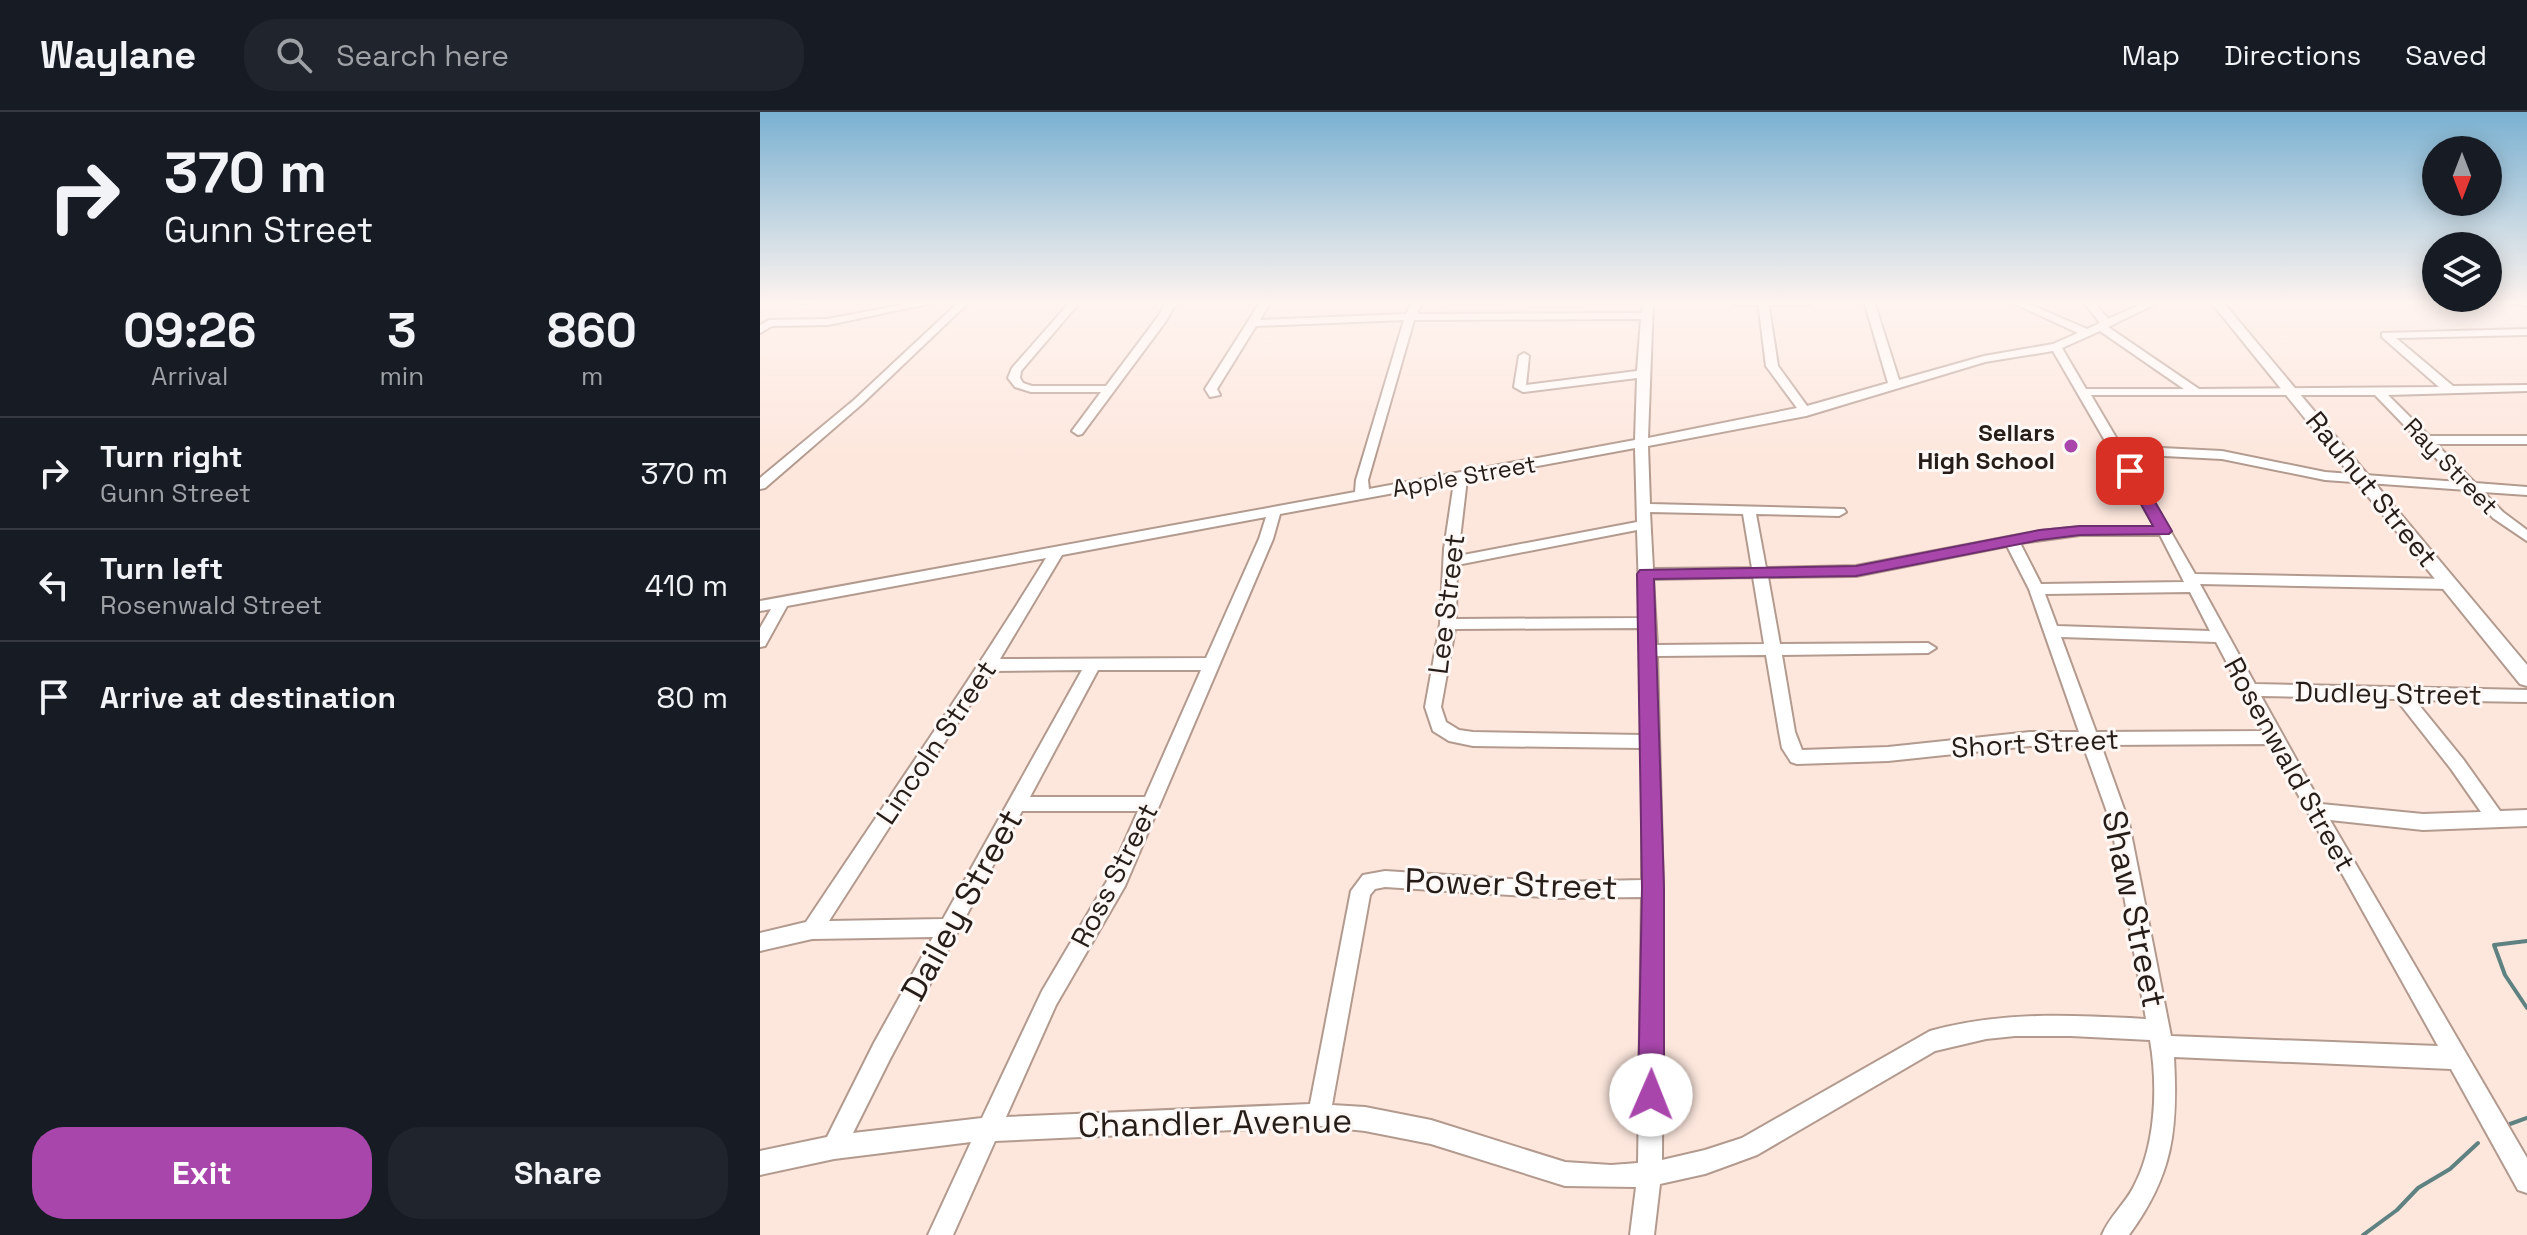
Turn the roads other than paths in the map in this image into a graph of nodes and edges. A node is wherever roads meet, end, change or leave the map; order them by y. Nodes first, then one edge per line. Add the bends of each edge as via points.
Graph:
1 (909, 353) edge
2 (1030, 353) edge
3 (1136, 353) edge
4 (1234, 353) edge
5 (1399, 353) edge
6 (1642, 353) edge
7 (1770, 353) edge
8 (1885, 353) edge
9 (2018, 353) edge
10 (2060, 353) edge
11 (2142, 353) edge
12 (2260, 353) edge
13 (2407, 353) edge
14 (1524, 356) dead end
15 (1640, 374) junction
16 (1895, 386) junction
17 (2527, 388) edge
18 (1109, 389) junction
19 (2450, 390) junction
20 (2084, 392) junction
21 (2379, 392) junction
22 (2197, 393) junction
23 (2293, 393) junction
24 (1214, 395) dead end
25 (1806, 412) junction
26 (1078, 431) dead end
27 (2427, 440) junction
28 (2527, 440) edge
29 (1642, 444) junction
30 (2117, 450) junction
31 (1461, 477) junction
32 (2363, 479) junction
33 (760, 485) edge
34 (2468, 485) junction
35 (2527, 491) edge
36 (1362, 494) junction
37 (1275, 510) junction
38 (1749, 511) junction
39 (1839, 512) dead end
40 (1642, 517) junction
41 (2164, 531) junction
42 (2527, 537) edge
43 (2011, 541) junction
44 (1057, 551) junction
45 (1450, 562) junction
46 (1645, 574) junction
47 (1760, 574) junction
48 (2191, 583) junction
49 (2450, 584) junction
50 (2036, 589) junction
51 (782, 602) junction
52 (760, 606) edge
53 (1646, 623) junction
54 (1448, 624) junction
55 (2050, 631) junction
56 (2220, 637) junction
57 (760, 642) edge
58 (1773, 648) junction
59 (1928, 648) dead end
60 (1649, 651) junction
61 (1093, 664) junction
62 (1211, 664) junction
63 (989, 665) junction
64 (2527, 679) edge
65 (2249, 690) junction
66 (2401, 694) junction
67 (2527, 696) edge
68 (2274, 737) junction
69 (2090, 738) junction
70 (1650, 742) junction
71 (1017, 804) junction
72 (1151, 804) junction
73 (2315, 811) junction
74 (2494, 817) junction
75 (2527, 818) edge
76 (1653, 888) junction
77 (949, 928) junction
78 (812, 930) junction
79 (760, 942) edge
80 (2160, 1038) junction
81 (2454, 1058) junction
82 (1319, 1115) junction
83 (989, 1128) junction
84 (834, 1147) junction
85 (760, 1163) edge
86 (1649, 1174) junction
87 (2527, 1181) edge
88 (940, 1235) edge
89 (1642, 1235) edge
90 (2114, 1235) edge

1 - 33 street
2 - 18 street via 1016,370 1019,385
3 - 18 street
4 - 24 street via 1211,389
5 - 36 street
6 - 15 street
7 - 25 street via 1772,366
8 - 16 street
9 - 16 street, Apple Street
10 - 20 street, Rosenwald Street
11 - 22 street
12 - 23 main road, Rauhut Street
13 - 19 street
14 - 15 street via 1520,387 1526,389
15 - 29 street
16 - 25 street, Apple Street
17 - 19 street
18 - 26 street
19 - 21 street
20 - 22 street
20 - 30 street, Rosenwald Street
21 - 23 street
21 - 27 street, Ray Street
22 - 23 street
23 - 32 main road, Rauhut Street
25 - 29 street, Apple Street
27 - 28 street
27 - 34 street, Ray Street
29 - 31 street, Apple Street
29 - 40 street
30 - 32 street via 2234,457
30 - 41 street, Rosenwald Street
31 - 36 street, Apple Street
31 - 45 street, Lee Street
32 - 34 street
32 - 49 main road, Rauhut Street
34 - 35 street
34 - 42 street, Ray Street
36 - 37 street, Apple Street
37 - 44 street, Apple Street
37 - 62 street, Ross Street
38 - 39 street
38 - 40 street
38 - 47 street
40 - 45 street
40 - 46 street
41 - 43 street via 2080,531
41 - 48 street, Rosenwald Street
43 - 47 street via 1856,571
43 - 50 street, Shaw Street
44 - 51 street, Apple Street
44 - 63 street, Lincoln Street
45 - 54 street, Lee Street
46 - 47 street
46 - 53 street
47 - 58 street
48 - 49 street
48 - 50 street
48 - 56 street, Rosenwald Street
49 - 64 main road, Rauhut Street
50 - 55 street, Shaw Street
51 - 52 street, Apple Street
51 - 57 street
53 - 54 street
53 - 60 street
54 - 70 street, Lee Street via 1433,707 1441,729 1473,739
55 - 56 street
55 - 69 street, Shaw Street
56 - 65 street, Rosenwald Street
58 - 59 street
58 - 60 street
58 - 69 street, Short Street via 1797,757
60 - 70 street
61 - 62 street
61 - 63 street
61 - 71 street, Dailey Street
62 - 72 street, Ross Street
63 - 78 street, Lincoln Street
65 - 66 street, Dudley Street
65 - 68 street, Rosenwald Street
66 - 67 street, Dudley Street
66 - 74 street
68 - 69 street, Short Street
68 - 73 street, Rosenwald Street
69 - 80 street, Shaw Street via 2128,852
70 - 76 street
71 - 72 street
71 - 77 street, Dailey Street
72 - 83 street, Ross Street via 1115,886 1049,998
73 - 74 street via 2423,822
73 - 81 street, Rosenwald Street
74 - 75 street
76 - 82 street, Power Street via 1370,881 1361,891
76 - 86 street
77 - 78 street
77 - 84 street, Dailey Street
78 - 79 street
80 - 81 street, Chandler Avenue
80 - 86 street, Chandler Avenue via 2014,1024 1956,1033 1930,1042 1749,1147
80 - 90 street, Shaw Street via 2165,1105 2157,1158 2142,1197
81 - 87 street, Rosenwald Street
82 - 83 street, Chandler Avenue
82 - 86 street, Chandler Avenue via 1431,1132 1565,1174
83 - 84 street, Chandler Avenue
83 - 88 street, Ross Street
84 - 85 street, Chandler Avenue
86 - 89 street

